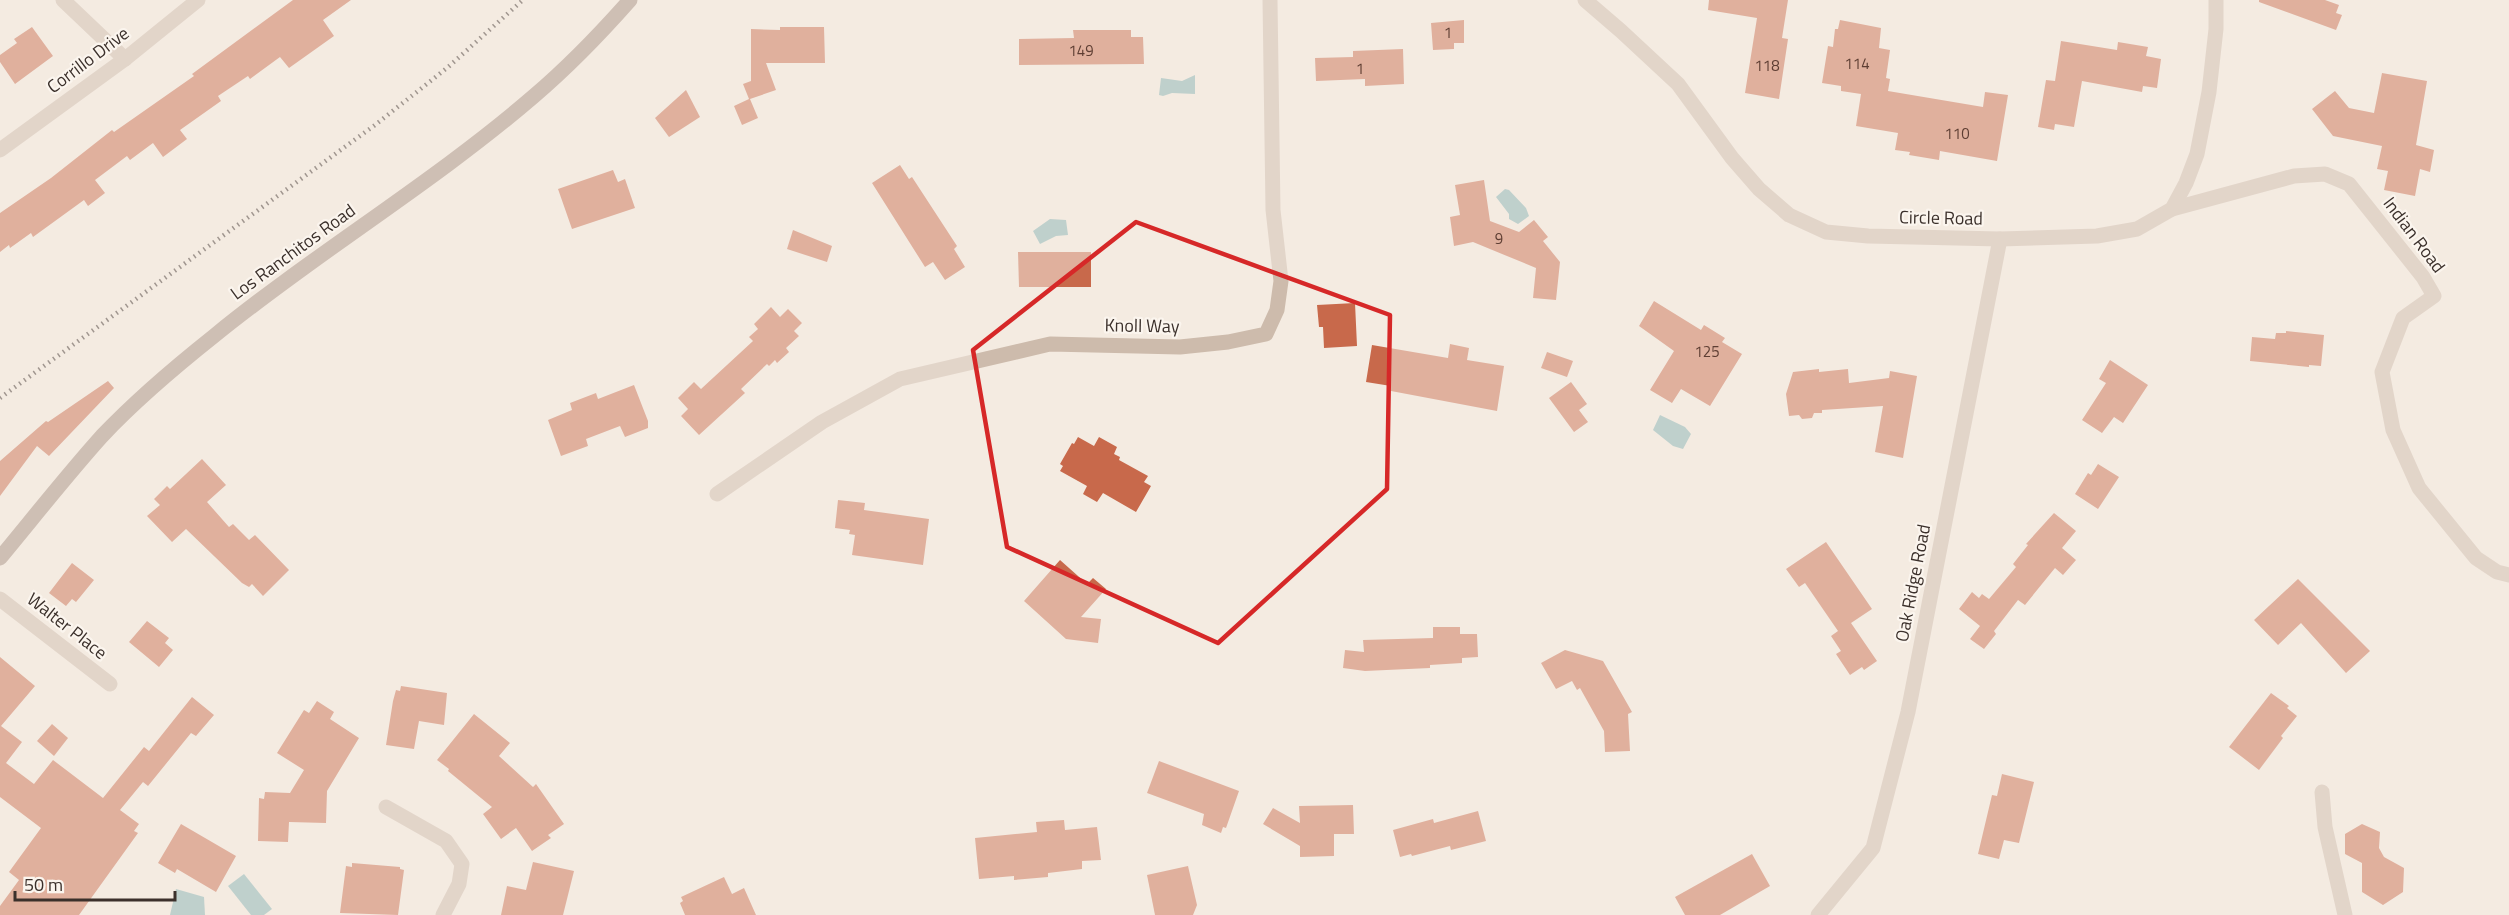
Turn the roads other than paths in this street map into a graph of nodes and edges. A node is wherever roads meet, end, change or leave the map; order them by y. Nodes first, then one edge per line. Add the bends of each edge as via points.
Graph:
1 (63, 0) edge
2 (198, 0) edge
3 (630, 0) edge
4 (1270, 0) edge
5 (1585, 0) edge
6 (2216, 0) edge
7 (125, 59) junction
8 (0, 150) edge
9 (2172, 208) junction
10 (2000, 239) junction
11 (717, 494) dead end
12 (0, 558) edge
13 (2509, 575) edge
14 (0, 599) edge
15 (110, 684) dead end
16 (2322, 792) dead end
17 (386, 807) dead end
18 (443, 915) edge
19 (1818, 915) edge
20 (2345, 915) edge

1 - 7 street
2 - 7 street, Corrillo Drive
3 - 12 main road, Los Ranchitos Road via 533,97 290,276 136,402 103,435
4 - 11 street, Knoll Way via 1273,210 1281,281 1277,310 1266,334 1180,347 1050,344 900,379 822,422
5 - 10 street, Circle Road via 1677,84 1739,166 1789,215 1826,232
6 - 9 street via 2209,92 2197,154
7 - 8 street, Corrillo Drive
9 - 10 street, Circle Road via 2137,229 2097,236
9 - 13 street, Indian Road via 2294,176 2325,174 2349,184 2434,296 2403,318 2382,372 2393,430 2419,488 2476,558
10 - 19 street, Oak Ridge Road via 1908,712 1873,848
14 - 15 street, Walter Place
16 - 20 street via 2325,827
17 - 18 street via 446,841 462,864 459,884

